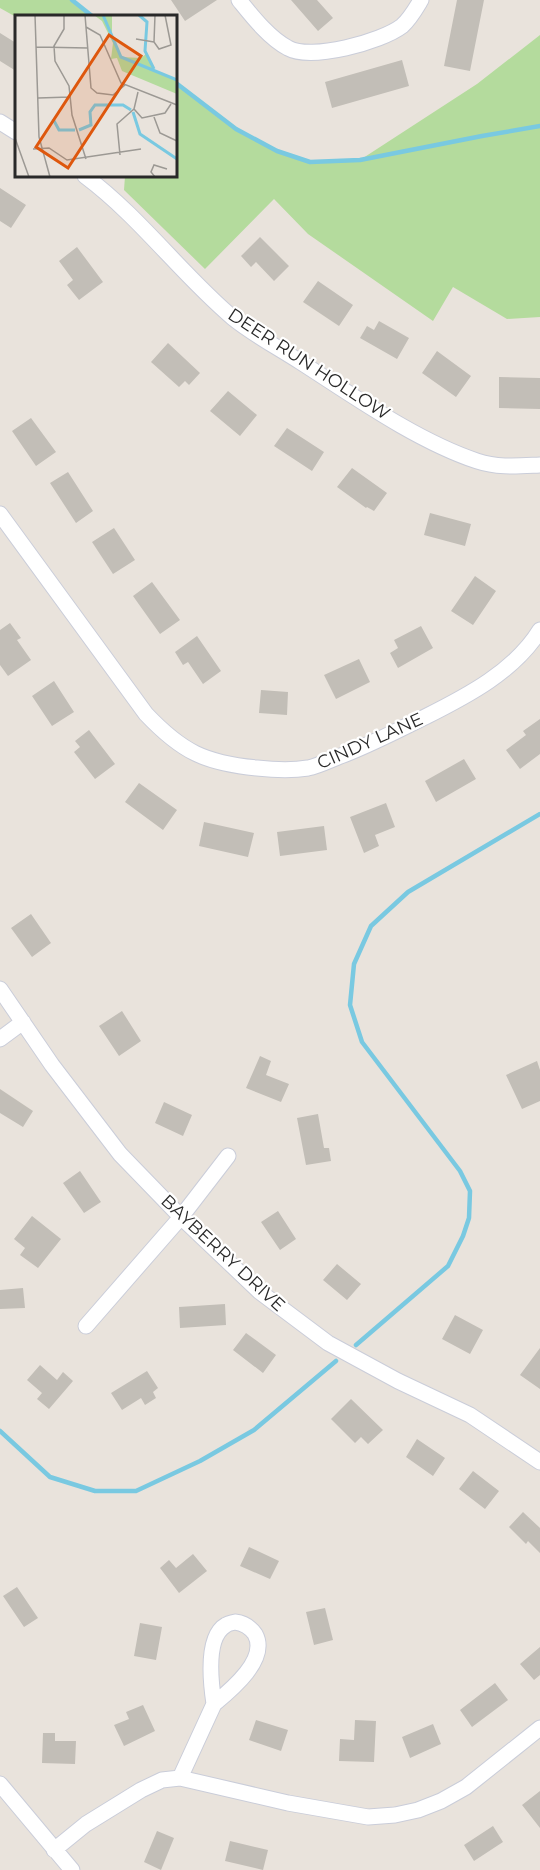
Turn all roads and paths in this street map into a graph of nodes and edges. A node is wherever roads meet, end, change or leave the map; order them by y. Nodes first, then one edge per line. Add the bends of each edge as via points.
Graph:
1 (239, 0) edge
2 (421, 0) edge
3 (0, 122) edge
4 (15, 131) edge
5 (86, 177) edge
6 (540, 465) edge
7 (0, 514) edge
8 (540, 630) edge
9 (0, 989) edge
10 (22, 1022) junction
11 (0, 1039) edge
12 (228, 1156) dead end
13 (181, 1217) junction
14 (86, 1326) dead end
15 (540, 1462) edge
16 (214, 1704) junction
17 (540, 1728) edge
18 (180, 1778) junction
19 (0, 1784) edge
20 (54, 1850) junction
21 (72, 1870) edge

1 - 2 street via 278,41 289,49 308,53 389,34 403,25
3 - 4 street
5 - 6 street, DEER RUN HOLLOW via 234,319 370,407 441,447 478,462 505,467
7 - 8 street, CINDY LANE via 146,714 166,736 225,765 283,771 310,768 366,746 449,705 510,666 529,648
9 - 10 street, BAYBERRY DRIVE
10 - 11 street
10 - 13 street, BAYBERRY DRIVE via 120,1154
12 - 13 street
13 - 14 street
13 - 15 street, BAYBERRY DRIVE via 260,1292 328,1343 398,1382 470,1415
16 - 16 street via 210,1671 213,1647 226,1624 242,1623 258,1642 256,1655 239,1683
16 - 18 street
17 - 18 street via 466,1787 426,1807 395,1815 368,1817
18 - 20 street via 162,1780 141,1790 86,1824
19 - 20 street
20 - 21 street

